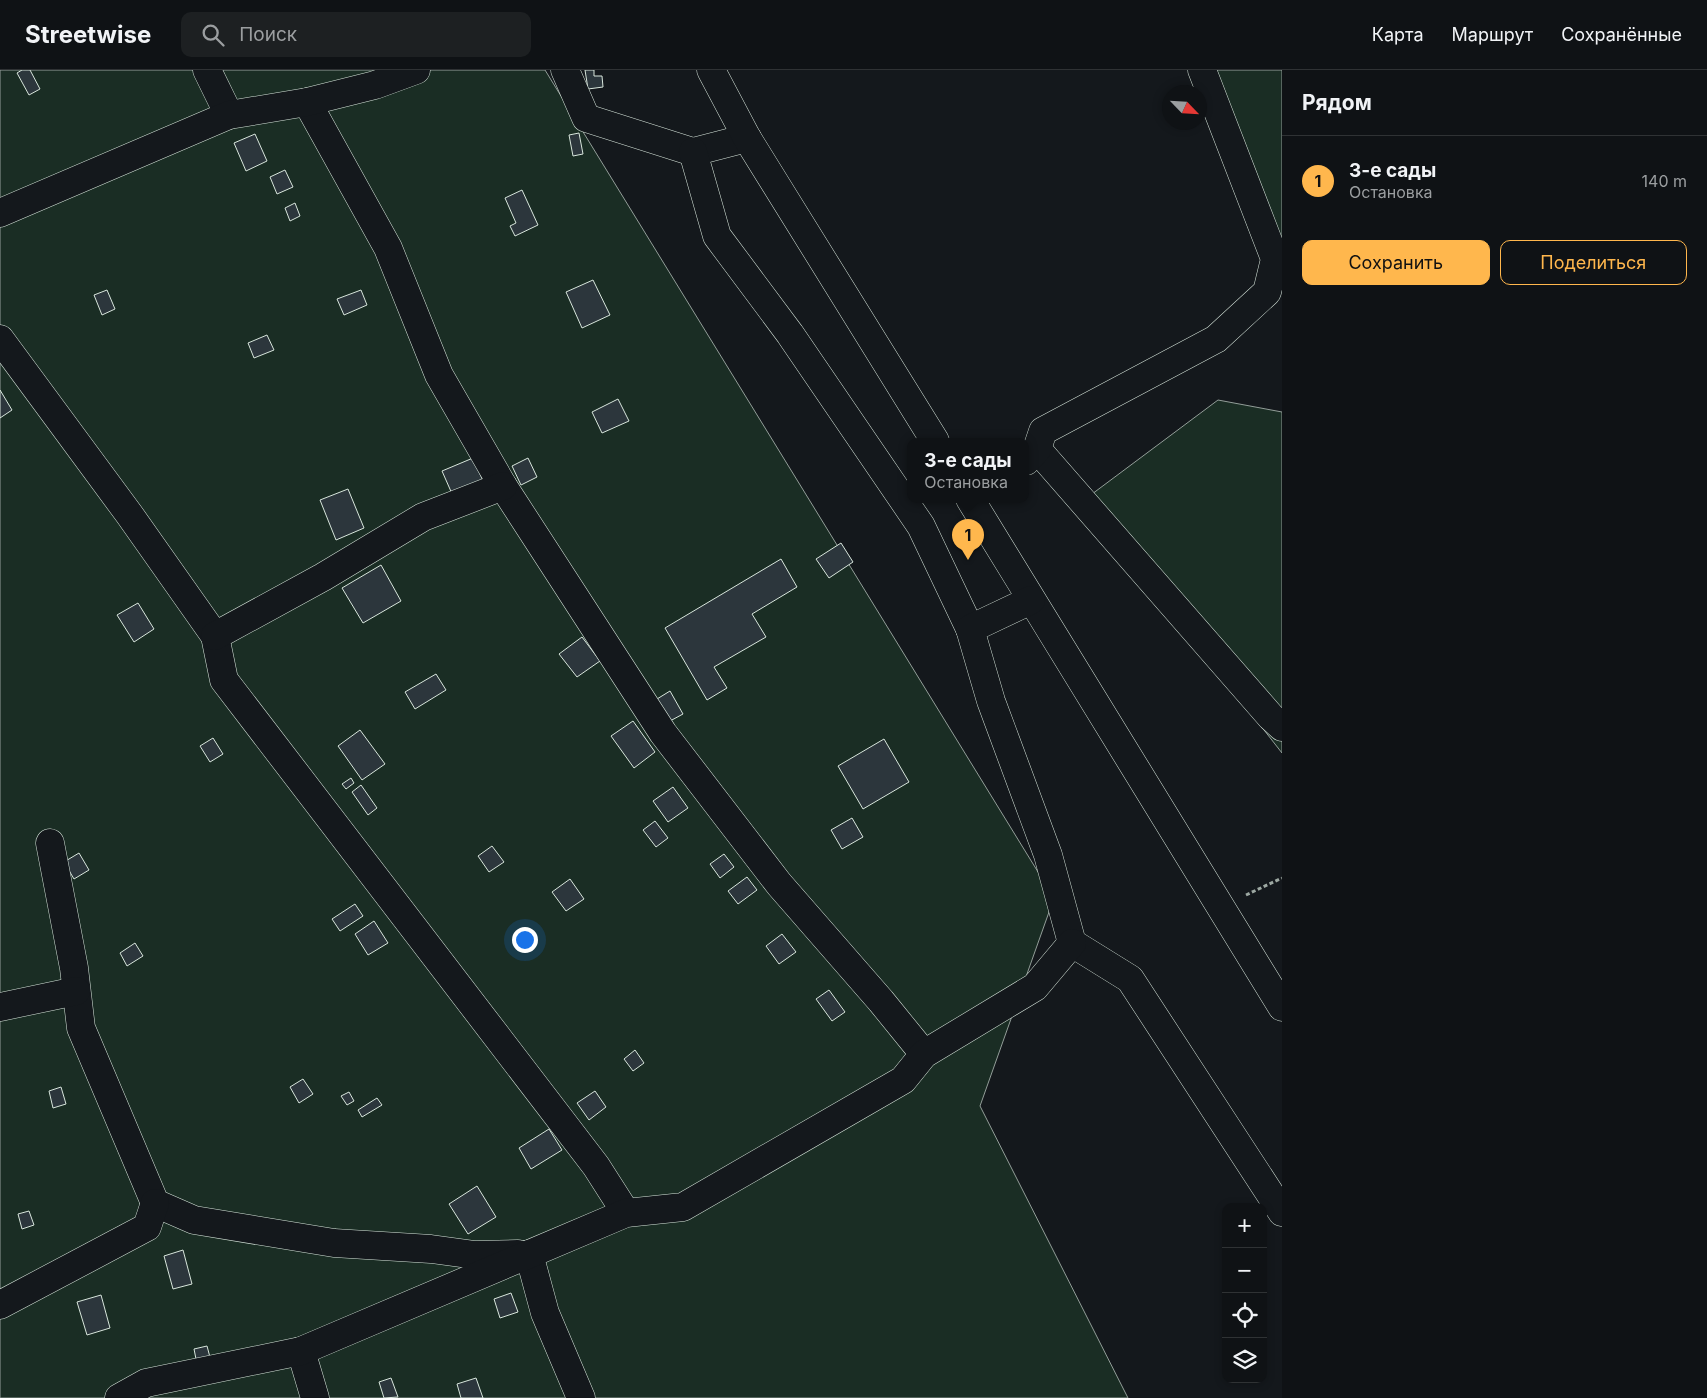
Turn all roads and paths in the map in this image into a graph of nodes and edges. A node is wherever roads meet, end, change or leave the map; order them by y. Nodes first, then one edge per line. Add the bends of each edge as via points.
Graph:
1 (207, 70) edge
2 (416, 70) edge
3 (564, 70) edge
4 (711, 70) edge
5 (1202, 70) edge
6 (307, 102) junction
7 (229, 115) junction
8 (747, 138) junction
9 (693, 152) junction
10 (0, 213) edge
11 (0, 339) edge
12 (933, 438) edge
13 (1031, 455) edge
14 (503, 486) junction
15 (980, 503) edge
16 (1031, 600) junction
17 (970, 629) junction
18 (215, 636) junction
19 (1278, 717) edge
20 (50, 843) dead end
21 (1282, 878) edge
22 (1220, 907) junction
23 (1072, 943) junction
24 (76, 991) junction
25 (0, 1007) edge
26 (1282, 1007) edge
27 (924, 1054) junction
28 (155, 1203) junction
29 (1282, 1212) edge
30 (626, 1213) junction
31 (529, 1254) junction
32 (0, 1305) edge
33 (302, 1351) junction
34 (118, 1398) edge
35 (315, 1398) edge
36 (581, 1398) edge

1 - 7 street
2 - 6 street via 375,85
3 - 9 street via 586,118
4 - 8 street
5 - 13 street via 1275,259 1267,292 1216,339 1043,431
6 - 7 street
6 - 14 street via 388,248 440,375
7 - 10 street
8 - 9 street
8 - 12 street
9 - 17 street via 717,236 790,334 921,526
11 - 18 street
13 - 19 street
14 - 18 street via 423,517
14 - 27 street via 664,733 779,884
15 - 16 street
16 - 17 street
16 - 22 street
17 - 23 street via 992,701 1048,855
18 - 30 street via 224,680 596,1166
20 - 24 street
21 - 22 path
22 - 26 street
23 - 27 street via 1035,987
23 - 29 street via 1130,979
24 - 25 street
24 - 28 street via 81,1028
27 - 30 street via 903,1080 683,1207
28 - 31 street via 194,1220 334,1243 475,1254
28 - 32 street via 147,1227
30 - 31 street
31 - 33 street
31 - 36 street via 545,1313
33 - 34 street via 146,1383
33 - 35 street

